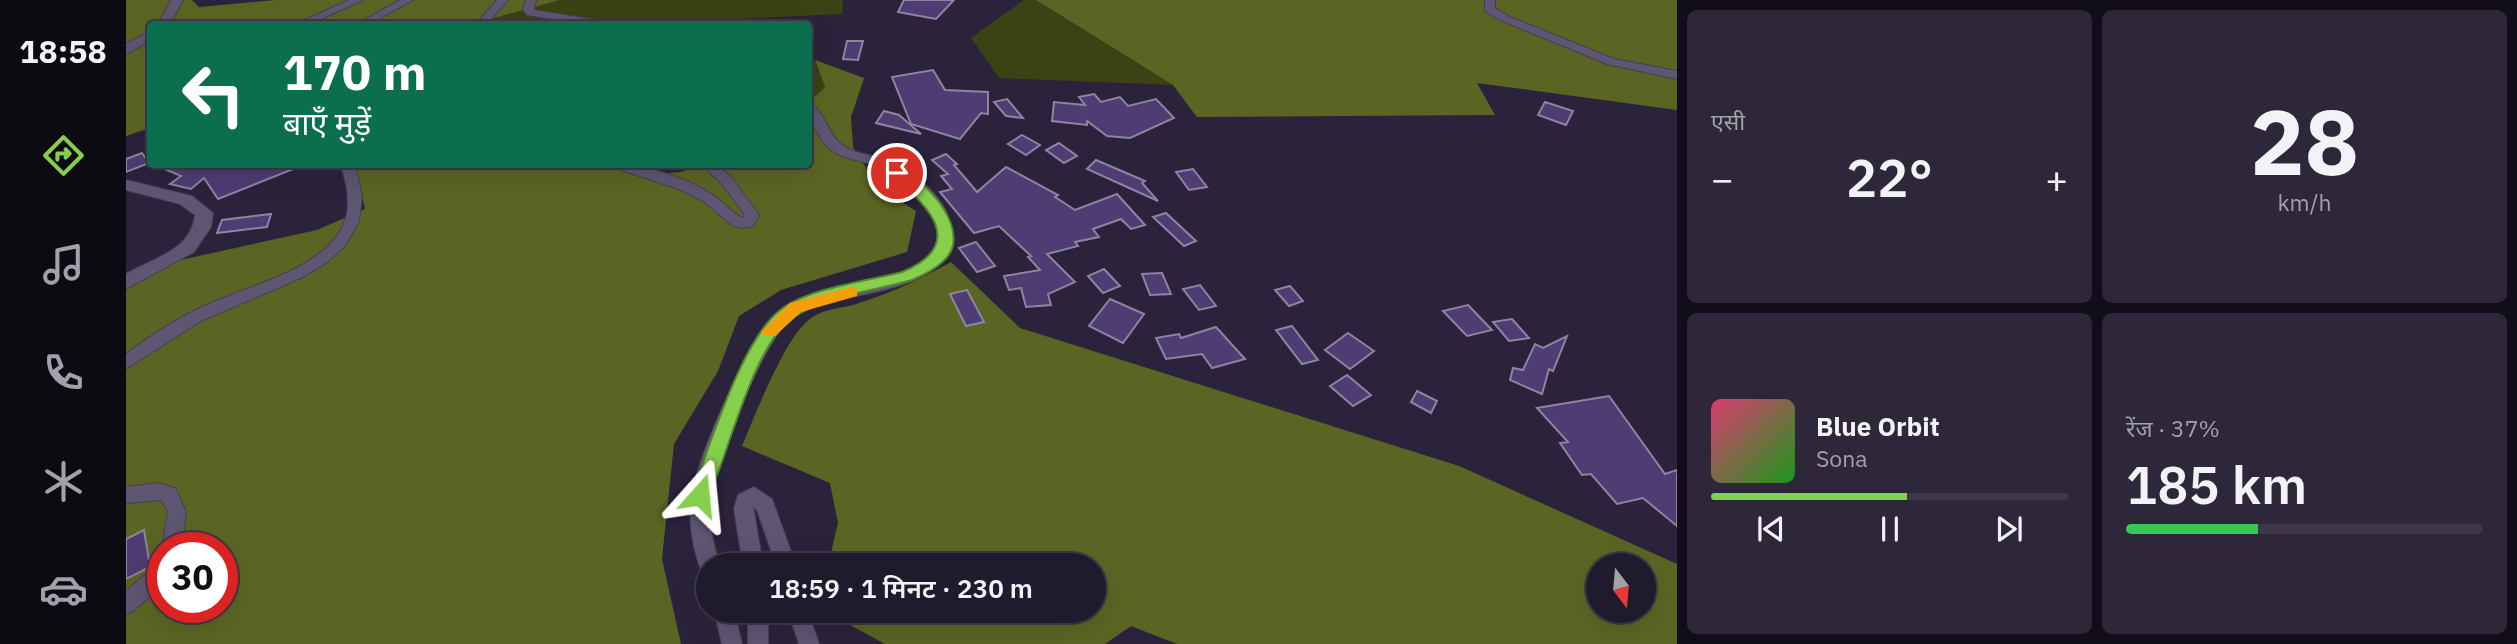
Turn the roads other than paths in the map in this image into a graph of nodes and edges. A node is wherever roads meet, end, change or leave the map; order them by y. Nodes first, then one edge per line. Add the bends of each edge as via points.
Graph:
1 (177, 0) edge
2 (358, 0) edge
3 (408, 0) edge
4 (503, 0) edge
5 (531, 0) edge
6 (1490, 0) edge
7 (166, 21) edge
8 (309, 21) edge
9 (369, 21) edge
10 (484, 21) edge
11 (580, 21) edge
12 (147, 37) edge
13 (126, 50) edge
14 (1677, 75) edge
15 (812, 113) edge
16 (349, 168) edge
17 (624, 168) edge
18 (711, 168) edge
19 (126, 185) edge
20 (126, 282) edge
21 (126, 363) edge
22 (126, 495) edge
23 (174, 532) edge
24 (707, 553) edge
25 (751, 553) edge
26 (782, 553) edge
27 (147, 586) edge
28 (126, 604) edge
29 (727, 623) edge
30 (758, 623) edge
31 (802, 623) edge
32 (732, 644) edge
33 (758, 644) edge
34 (809, 644) edge

1 - 7 street
2 - 8 street
3 - 9 street
4 - 10 street
5 - 11 street via 528,10 535,15
6 - 14 street via 1489,9 1498,15 1600,57
12 - 13 street
15 - 24 street via 836,148 883,164 924,194 942,218 946,243 942,253 921,270 805,304 786,314 771,330 744,381 700,495
16 - 21 street via 357,193 355,208 344,235 324,260 186,323
17 - 18 street via 672,181 709,199 736,222 748,223 752,215 741,196
19 - 20 street via 186,200 204,213 204,223 200,236 188,248
22 - 23 street via 168,494 177,512
25 - 26 street via 743,509 754,495 765,505
27 - 28 street
29 - 32 street
30 - 33 street
31 - 34 street

